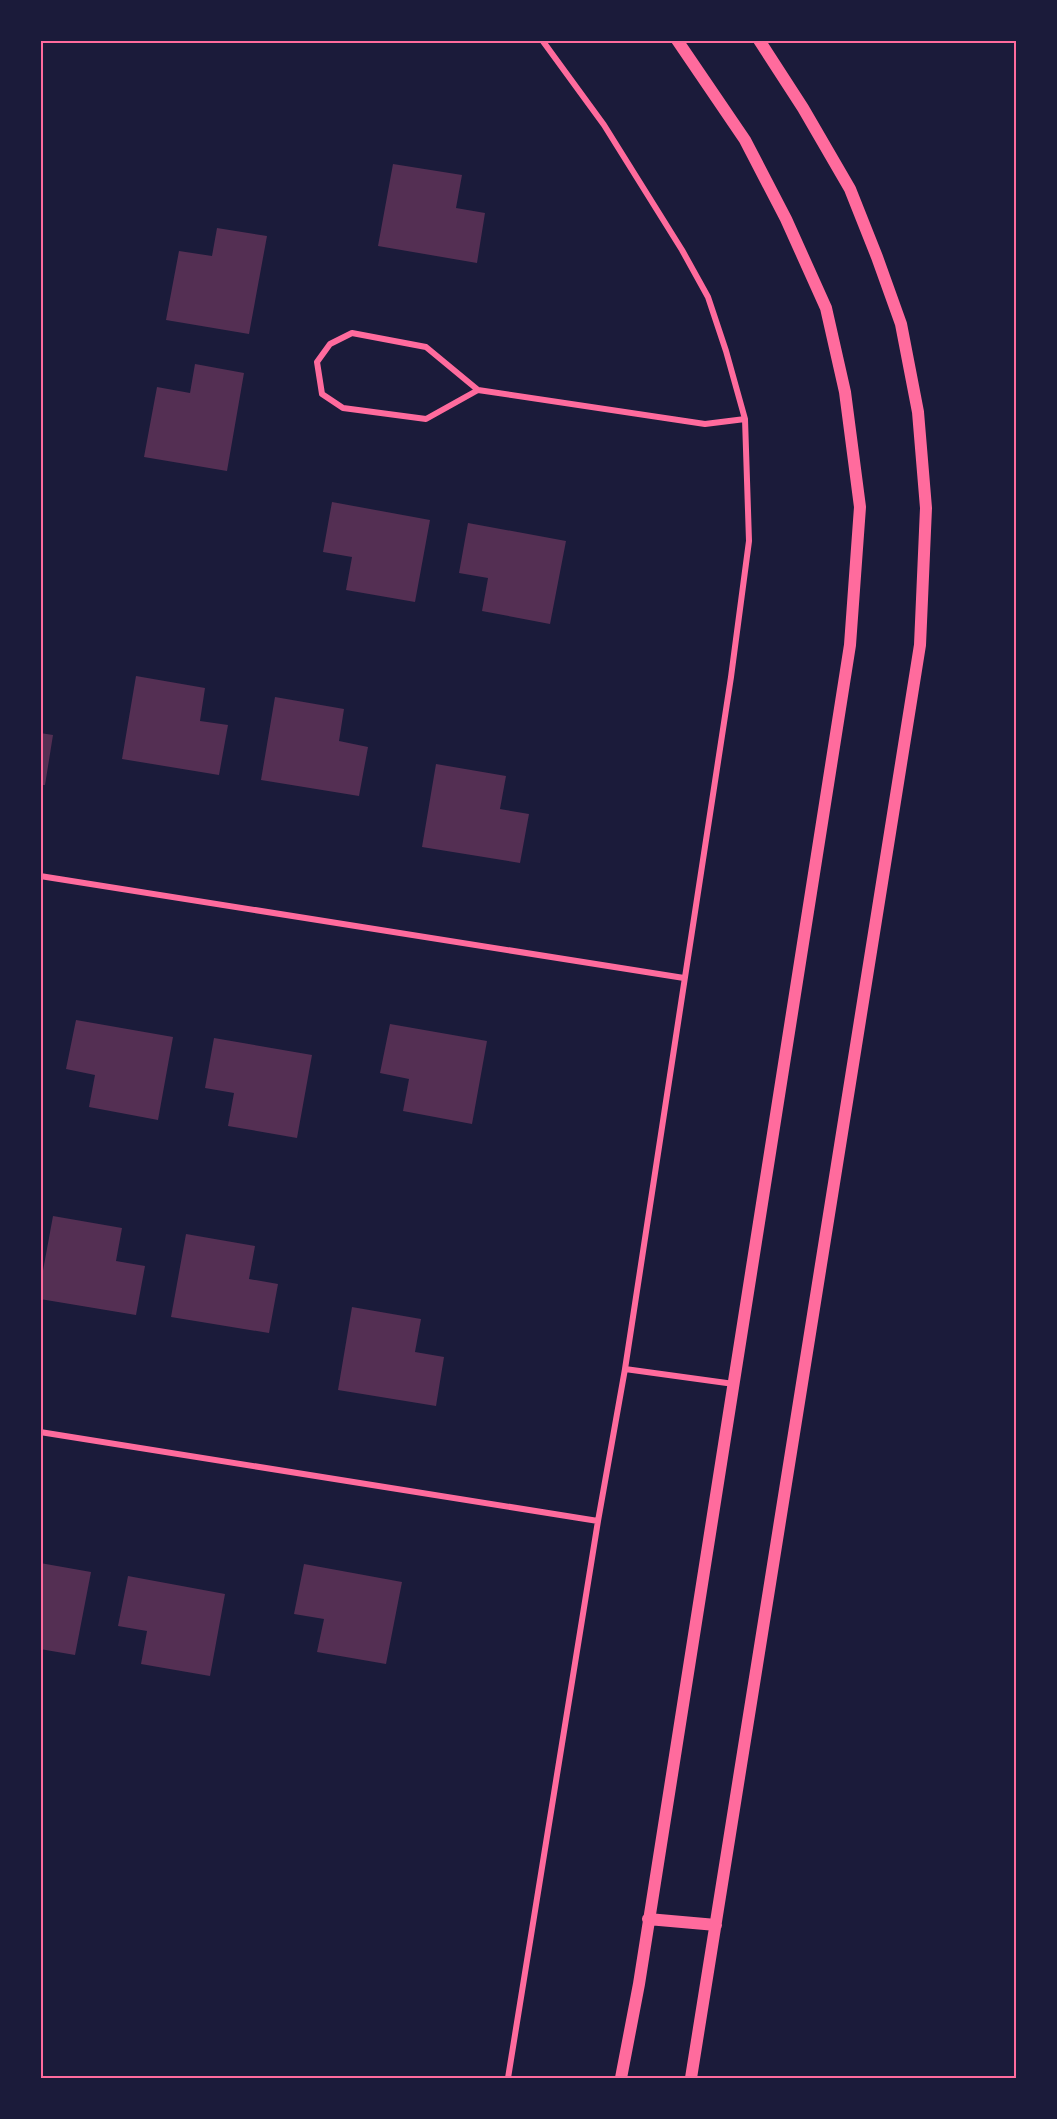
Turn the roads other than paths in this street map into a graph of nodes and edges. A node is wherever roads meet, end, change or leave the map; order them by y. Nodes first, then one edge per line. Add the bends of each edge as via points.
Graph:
1 (542, 40) edge
2 (677, 40) edge
3 (759, 40) edge
4 (478, 390) junction
5 (745, 419) junction
6 (40, 876) edge
7 (684, 978) junction
8 (625, 1369) junction
9 (735, 1384) junction
10 (40, 1432) edge
11 (598, 1521) junction
12 (648, 1919) junction
13 (716, 1925) junction
14 (508, 2079) edge
15 (621, 2079) edge
16 (691, 2079) edge

1 - 5 street via 604,125 708,297
2 - 9 main road via 745,140 826,308 845,392 860,507 850,645
3 - 13 main road via 850,189 878,257 901,324 916,401 926,508 920,645
4 - 4 street via 426,347 352,333 330,344 317,362 322,394 343,408 426,419
4 - 5 street via 705,423
5 - 7 street via 749,541
6 - 7 street
7 - 8 street
8 - 9 street
8 - 11 street
9 - 12 main road
10 - 11 street
11 - 14 street
12 - 13 main road
12 - 15 main road
13 - 16 main road

